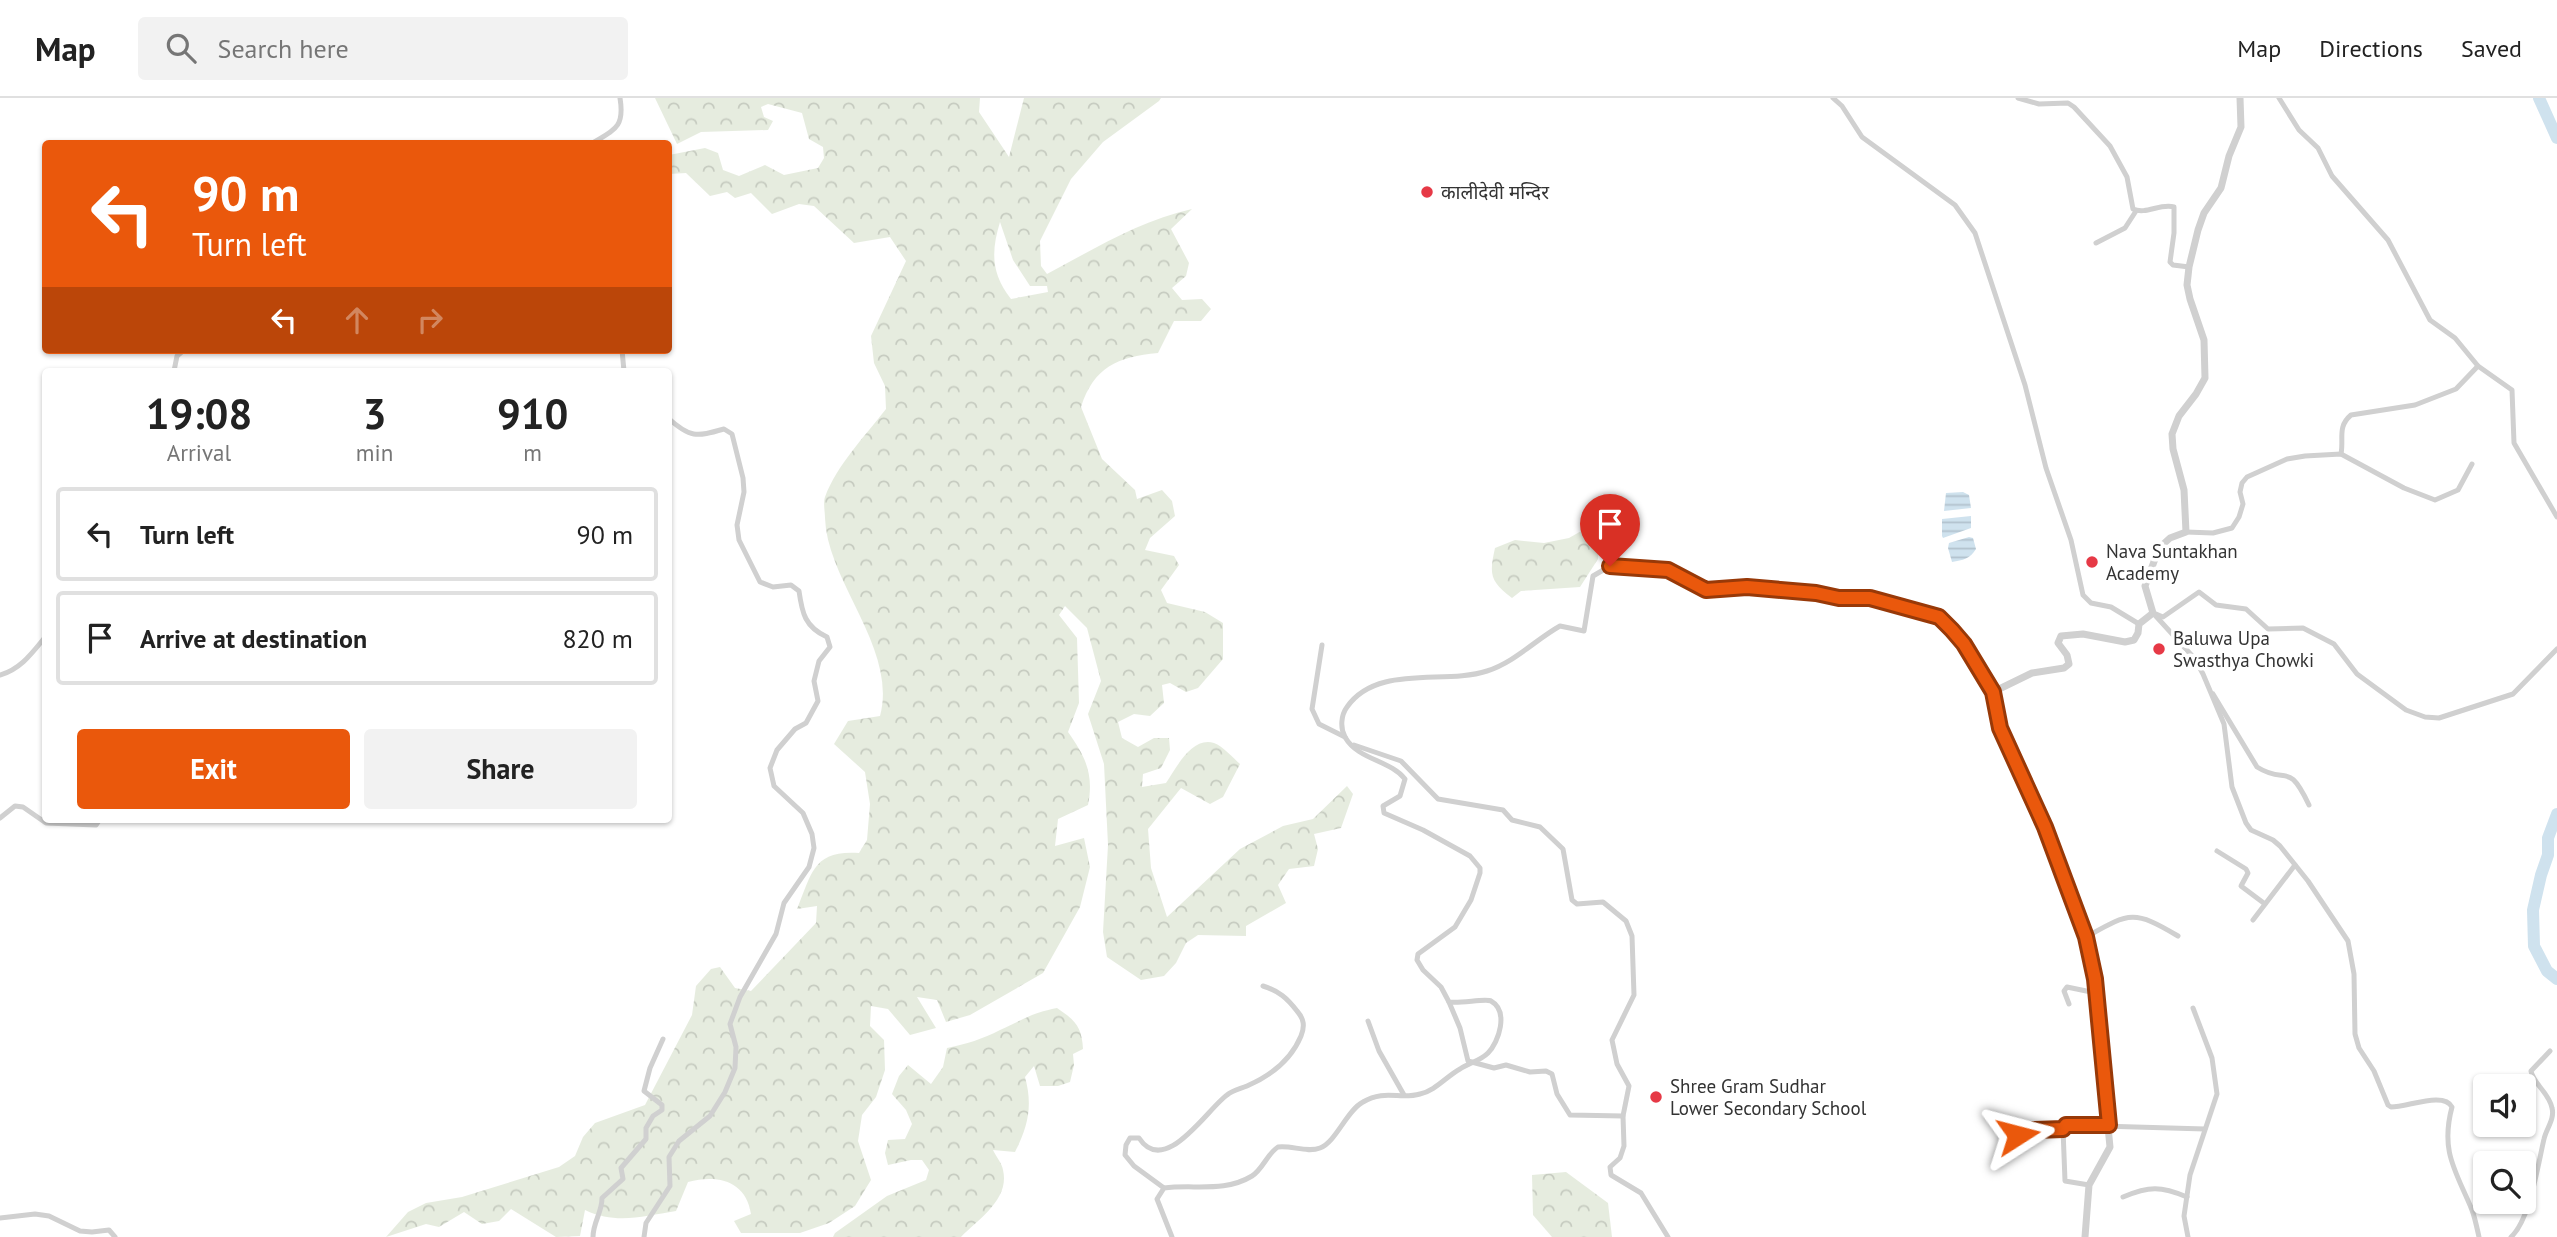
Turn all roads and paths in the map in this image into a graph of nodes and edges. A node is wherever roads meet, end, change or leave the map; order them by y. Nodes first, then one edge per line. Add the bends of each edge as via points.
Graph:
1 (620, 98) edge
2 (1833, 98) edge
3 (2018, 98) edge
4 (2240, 98) edge
5 (2279, 98) edge
6 (598, 140) edge
7 (2136, 211) junction
8 (2096, 243) dead end
9 (2189, 267) junction
10 (2478, 366) junction
11 (672, 421) edge
12 (2341, 454) junction
13 (2472, 464) dead end
14 (2557, 517) edge
15 (2186, 532) junction
16 (2153, 613) junction
17 (2139, 624) junction
18 (42, 641) edge
19 (1322, 645) dead end
20 (2557, 649) edge
21 (0, 675) edge
22 (2208, 689) junction
23 (1993, 692) junction
24 (1345, 737) junction
25 (1351, 744) junction
26 (2309, 805) dead end
27 (0, 818) edge
28 (42, 820) edge
29 (46, 823) edge
30 (97, 823) edge
31 (2217, 851) dead end
32 (2295, 865) junction
33 (2265, 904) junction
34 (2253, 920) dead end
35 (2178, 936) dead end
36 (2086, 937) junction
37 (1263, 986) dead end
38 (2096, 993) junction
39 (1449, 1002) junction
40 (2068, 1004) dead end
41 (2193, 1008) dead end
42 (1368, 1021) dead end
43 (663, 1039) dead end
44 (2550, 1051) dead end
45 (1475, 1062) junction
46 (1404, 1096) junction
47 (1623, 1116) junction
48 (2109, 1125) junction
49 (2063, 1129) junction
50 (2205, 1129) junction
51 (2018, 1135) dead end
52 (2089, 1185) junction
53 (1164, 1188) junction
54 (2123, 1197) dead end
55 (2187, 1197) junction
56 (0, 1218) edge
57 (115, 1237) edge
58 (593, 1237) edge
59 (644, 1237) edge
60 (1172, 1237) edge
61 (1668, 1237) edge
62 (2085, 1237) edge
63 (2188, 1237) edge
64 (2480, 1237) edge
65 (2511, 1237) edge

1 - 6 street via 623,115 615,130
2 - 17 street via 1862,137 1955,205 1975,233 2025,385 2083,595
3 - 7 street via 2074,107 2110,146 2125,172
4 - 9 street via 2241,127 2221,188 2204,213
5 - 10 street via 2299,130 2318,148 2332,176 2388,240 2430,320 2455,338
7 - 8 street via 2122,230
7 - 9 street via 2174,207 2170,262
9 - 15 street via 2187,285 2204,340 2205,378 2172,434 2184,490
10 - 12 street via 2456,390 2415,405 2351,415 2341,429
10 - 14 street via 2512,390 2514,443
11 - 59 street via 696,436 724,429 732,435 744,492 737,525 739,540 760,582 773,587 791,585 799,591 805,618 813,631 827,637 830,647 814,681 818,701 806,723 777,750 770,768 774,786 803,813 814,848 810,865 784,903 776,934 740,997 730,1024 735,1068 725,1092 710,1116 679,1141 669,1157 670,1186 646,1223
12 - 13 street via 2435,500 2458,490
12 - 15 street via 2296,457 2263,468 2242,483 2243,504 2232,528
15 - 16 street via 2159,548 2145,586
16 - 17 street
16 - 20 street via 2163,617 2199,592 2216,605 2246,609 2268,629 2303,628 2334,644 2357,674 2406,710 2425,717 2440,718 2513,695
16 - 22 street via 2195,659
17 - 23 street via 2134,640 2125,642 2083,634 2061,636 2058,643 2069,664 2032,673
18 - 21 street via 13,671
19 - 24 street via 1312,709 1319,724
22 - 26 street via 2256,767 2296,780
22 - 32 street via 2224,724 2232,787 2246,823 2251,831 2273,840
23 - 24 street via 1964,644 1939,617 1870,598 1747,587 1706,590 1668,570 1610,566 1593,576 1584,631 1560,626 1514,659 1486,672 1412,678 1367,688 1343,711
23 - 36 street via 2000,728 2045,827
24 - 25 street
25 - 39 street via 1405,779 1400,796 1383,806 1384,813 1470,856 1480,868 1471,900 1455,927 1418,954 1423,970
25 - 47 street via 1401,761 1438,799 1503,810 1511,820 1540,827 1563,849 1572,900 1577,904 1603,902 1626,921 1632,936 1634,995 1612,1040 1617,1064 1629,1086
27 - 28 street via 15,806
29 - 30 street
31 - 33 street via 2246,869 2241,886
32 - 33 street
32 - 64 street via 2348,941 2358,1048 2388,1105 2437,1098 2452,1107 2448,1150
33 - 34 street
35 - 36 street via 2130,916
36 - 38 street
37 - 53 street via 1285,996 1302,1017 1304,1028 1298,1043 1268,1075 1224,1096 1180,1142 1156,1149 1139,1138 1130,1138 1125,1155
38 - 40 street via 2067,987
38 - 48 street
39 - 45 street via 1468,1061
39 - 45 street via 1488,999 1499,1011 1501,1027 1490,1050
41 - 50 street via 2208,1045 2217,1088
42 - 46 street
43 - 58 street via 644,1091 662,1110 653,1116 646,1139 621,1168 623,1179 602,1198
44 - 65 street via 2531,1071 2546,1090 2552,1118 2544,1136 2539,1173 2522,1221
45 - 46 street via 1423,1094
45 - 47 street via 1494,1069 1506,1065 1552,1074 1570,1115
46 - 53 street via 1387,1094 1361,1102 1322,1147 1278,1147 1246,1179 1218,1188
47 - 61 street via 1624,1146 1610,1167 1611,1175 1641,1193
48 - 49 street via 2066,1125
48 - 50 street
48 - 52 street via 2110,1147
49 - 51 street
49 - 52 street via 2064,1181
50 - 55 street
52 - 62 street
53 - 60 street via 1157,1199
54 - 55 street via 2155,1188
55 - 63 street via 2184,1222
56 - 57 street via 48,1216 80,1231 109,1230

